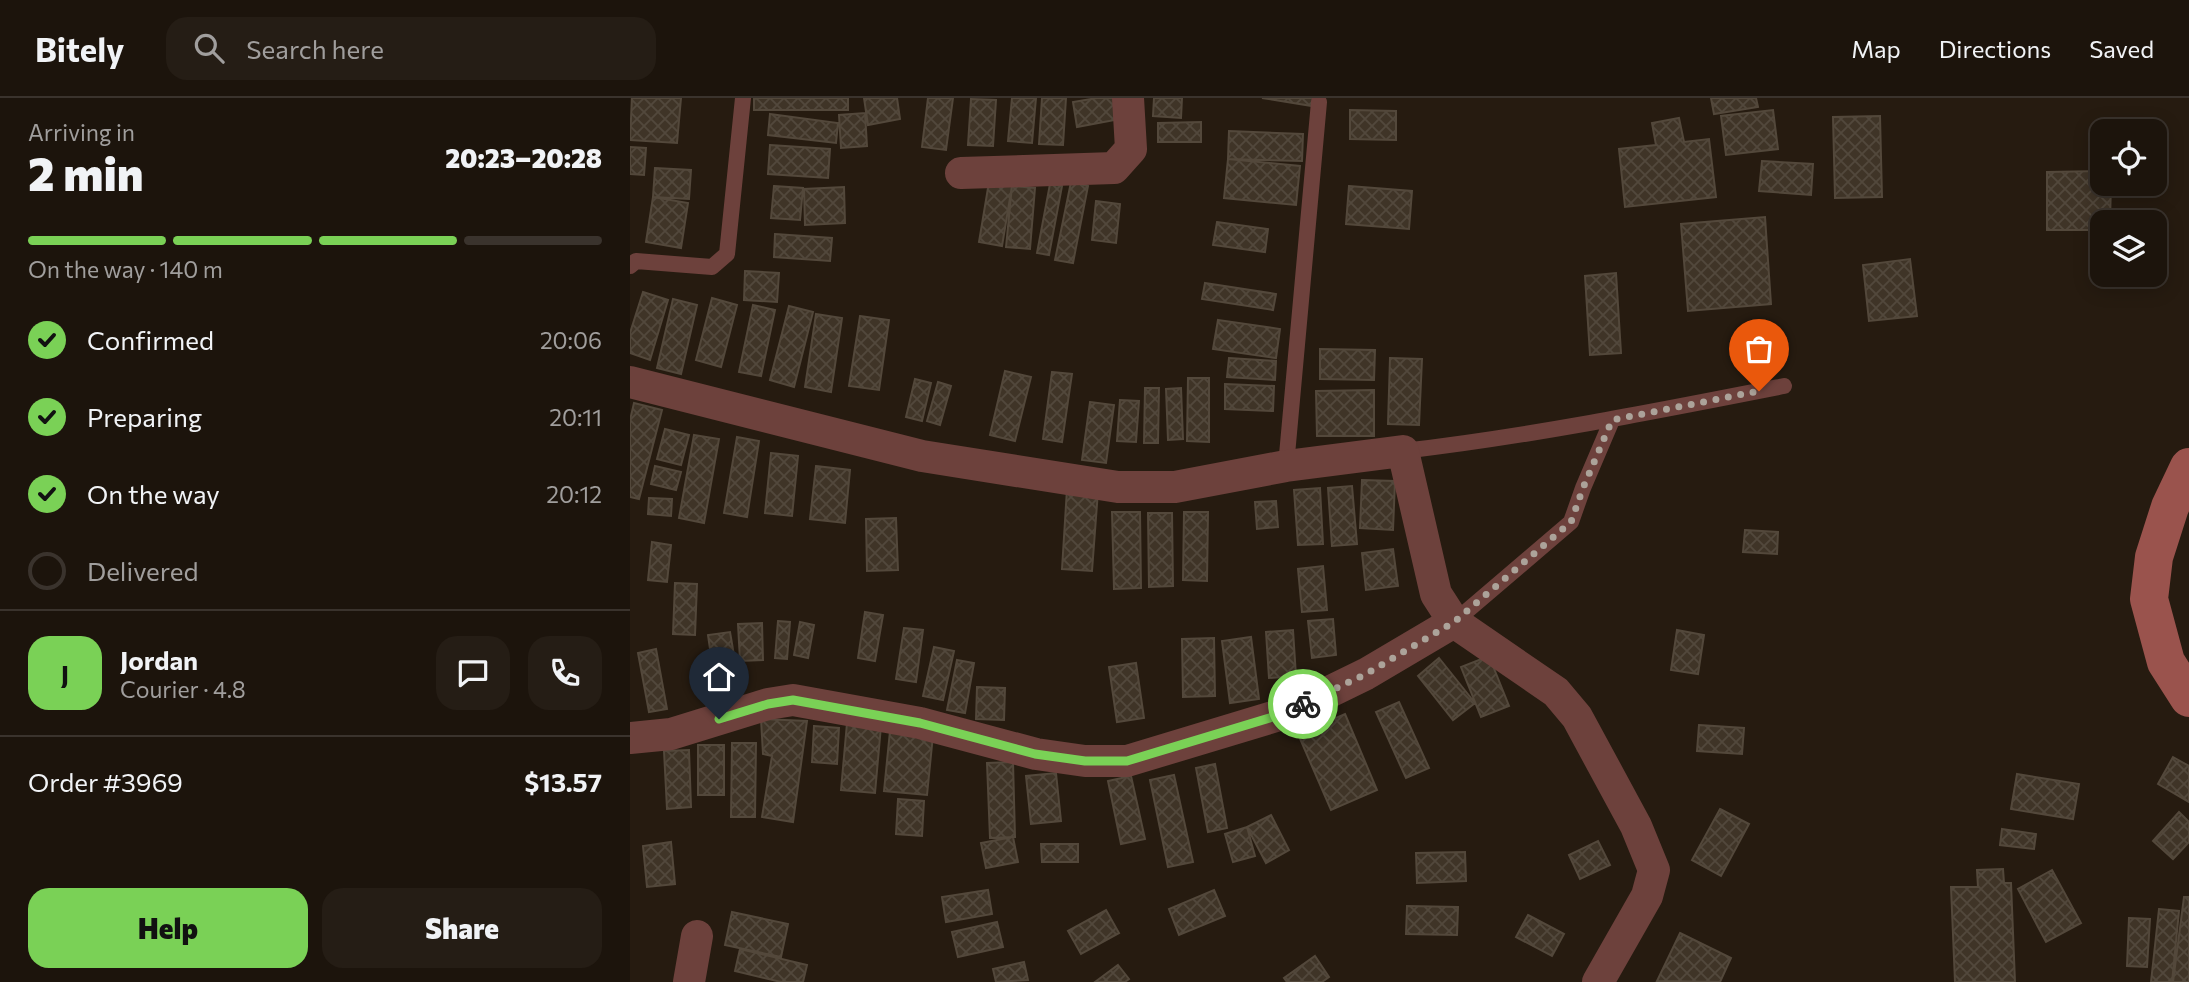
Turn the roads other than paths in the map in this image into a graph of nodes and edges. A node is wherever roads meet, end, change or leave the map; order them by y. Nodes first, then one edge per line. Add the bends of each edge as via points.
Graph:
1 (743, 98) edge
2 (1128, 98) edge
3 (1319, 103) dead end
4 (961, 173) dead end
5 (630, 266) edge
6 (630, 382) edge
7 (1784, 386) dead end
8 (1612, 420) junction
9 (1403, 452) junction
10 (1286, 466) junction
11 (2189, 467) edge
12 (1454, 622) junction
13 (2189, 698) edge
14 (630, 738) edge
15 (698, 936) dead end
16 (689, 982) edge
17 (1598, 982) edge

1 - 5 lane via 727,254 712,267 636,261
2 - 4 street via 1131,149 1114,168
3 - 10 lane
6 - 10 street via 922,456 1118,487 1175,487
7 - 8 lane
8 - 9 lane
8 - 12 lane via 1571,522
9 - 10 street
9 - 12 street via 1436,594
11 - 13 street via 2154,557 2149,598 2166,662
12 - 14 street via 1366,674 1286,713 1127,761 1035,754 920,723 793,700 671,734
12 - 17 street via 1556,692 1577,716 1636,825 1654,870 1647,896
15 - 16 street

